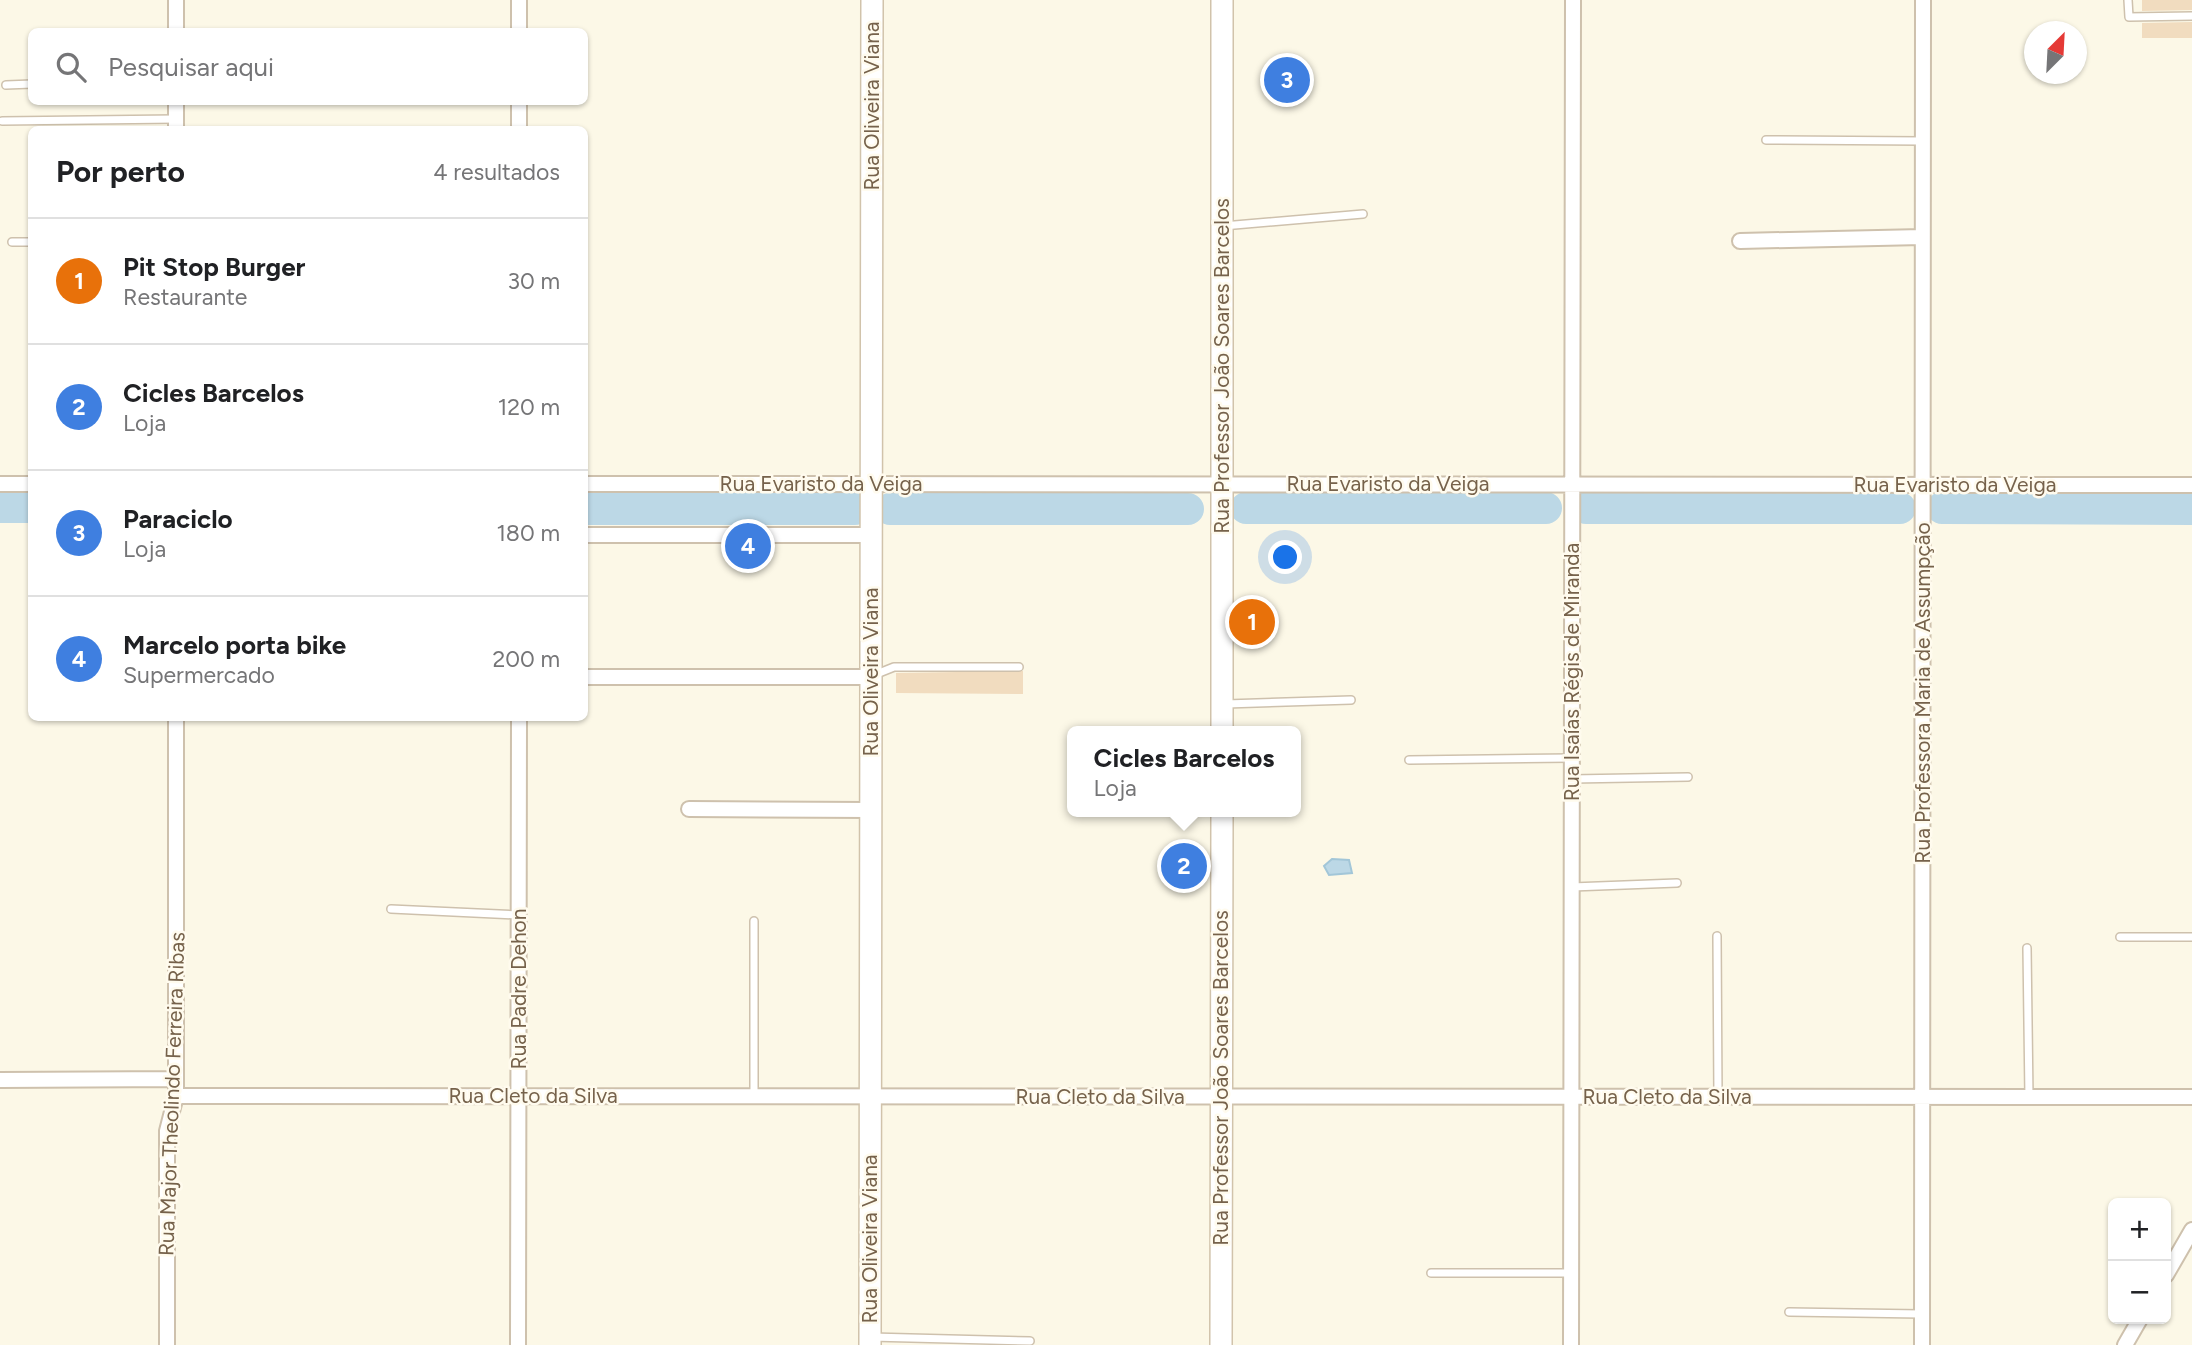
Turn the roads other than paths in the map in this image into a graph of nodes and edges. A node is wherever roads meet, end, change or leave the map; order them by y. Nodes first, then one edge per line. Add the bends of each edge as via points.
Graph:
1 (176, 0) edge
2 (519, 0) edge
3 (872, 0) edge
4 (1222, 0) edge
5 (1573, 0) edge
6 (1923, 0) edge
7 (2128, 0) edge
8 (2192, 16) edge
9 (176, 28) edge
10 (519, 28) edge
11 (28, 84) edge
12 (6, 85) dead end
13 (176, 105) edge
14 (519, 105) edge
15 (2, 121) dead end
16 (176, 124) edge
17 (519, 126) edge
18 (1766, 140) dead end
19 (1923, 141) junction
20 (1363, 214) dead end
21 (1222, 226) junction
22 (1922, 237) junction
23 (28, 242) edge
24 (1740, 242) dead end
25 (12, 243) dead end
26 (0, 484) edge
27 (28, 484) edge
28 (588, 484) edge
29 (871, 484) junction
30 (1222, 484) junction
31 (1573, 485) junction
32 (1923, 485) junction
33 (2192, 485) edge
34 (588, 535) edge
35 (871, 535) junction
36 (1019, 667) dead end
37 (588, 677) edge
38 (871, 677) junction
39 (1351, 700) dead end
40 (1222, 704) junction
41 (176, 721) edge
42 (519, 721) edge
43 (1222, 726) edge
44 (1572, 758) junction
45 (1409, 760) dead end
46 (1688, 777) dead end
47 (1572, 779) junction
48 (689, 809) dead end
49 (871, 810) junction
50 (1222, 817) edge
51 (1677, 883) dead end
52 (1572, 887) junction
53 (391, 909) dead end
54 (519, 915) junction
55 (754, 921) dead end
56 (1717, 936) dead end
57 (2120, 937) dead end
58 (2192, 937) edge
59 (2027, 948) dead end
60 (176, 1079) junction
61 (0, 1080) edge
62 (176, 1096) junction
63 (519, 1096) junction
64 (754, 1096) junction
65 (870, 1097) junction
66 (1221, 1097) junction
67 (1572, 1097) junction
68 (1718, 1097) junction
69 (1922, 1097) junction
70 (2029, 1097) junction
71 (2192, 1097) edge
72 (2192, 1230) edge
73 (2171, 1266) edge
74 (1431, 1273) dead end
75 (1571, 1273) junction
76 (1789, 1312) dead end
77 (1922, 1314) junction
78 (2137, 1324) edge
79 (870, 1341) edge
80 (1030, 1341) dead end
81 (167, 1345) edge
82 (518, 1345) edge
83 (1221, 1345) edge
84 (1571, 1345) edge
85 (1922, 1345) edge
86 (2125, 1345) edge

1 - 9 street
2 - 10 street
3 - 29 main road, Rua Oliveira Viana
4 - 21 main road, Rua Professor João Soares Barcelos
5 - 31 street, Rua Isaías Régis de Miranda
6 - 19 street, Rua Professora Maria de Assumpção
7 - 8 lane via 2129,17
11 - 12 lane
13 - 16 street
14 - 17 street
15 - 16 lane
18 - 19 lane
19 - 22 street, Rua Professora Maria de Assumpção
20 - 21 lane
21 - 30 main road, Rua Professor João Soares Barcelos
22 - 24 street
22 - 32 street, Rua Professora Maria de Assumpção
23 - 25 lane
26 - 27 street
28 - 29 street, Rua Evaristo da Veiga
29 - 30 street, Rua Evaristo da Veiga
29 - 35 main road, Rua Oliveira Viana
30 - 31 street, Rua Evaristo da Veiga
30 - 40 main road, Rua Professor João Soares Barcelos
31 - 32 street, Rua Evaristo da Veiga
31 - 44 street, Rua Isaías Régis de Miranda
32 - 33 street, Rua Evaristo da Veiga
32 - 69 street, Rua Professora Maria de Assumpção
34 - 35 street
35 - 38 main road, Rua Oliveira Viana
36 - 38 lane via 894,667
37 - 38 street
38 - 49 main road, Rua Oliveira Viana
39 - 40 lane
40 - 43 main road, Rua Professor João Soares Barcelos
41 - 60 street, Rua Major Theolindo Ferreira Ribas
42 - 54 street, Rua Padre Dehon
44 - 45 lane
44 - 47 street, Rua Isaías Régis de Miranda
46 - 47 lane
47 - 52 street, Rua Isaías Régis de Miranda
48 - 49 street
49 - 65 main road, Rua Oliveira Viana
50 - 66 main road, Rua Professor João Soares Barcelos
51 - 52 lane
52 - 67 street, Rua Isaías Régis de Miranda
53 - 54 lane
54 - 63 street, Rua Padre Dehon
55 - 64 lane
56 - 68 lane
57 - 58 lane
59 - 70 lane
60 - 61 street
60 - 62 street, Rua Major Theolindo Ferreira Ribas
62 - 63 street, Rua Cleto da Silva
62 - 81 street, Rua Major Theolindo Ferreira Ribas via 167,1131
63 - 64 street, Rua Cleto da Silva
63 - 82 street, Rua Padre Dehon
64 - 65 street, Rua Cleto da Silva
65 - 66 street, Rua Cleto da Silva
65 - 79 main road, Rua Oliveira Viana
66 - 67 street, Rua Cleto da Silva
66 - 83 main road, Rua Professor João Soares Barcelos
67 - 68 street, Rua Cleto da Silva
67 - 75 street, Rua Isaías Régis de Miranda
68 - 69 street, Rua Cleto da Silva
69 - 70 street, Rua Cleto da Silva
69 - 77 street, Rua Professora Maria de Assumpção
70 - 71 street, Rua Cleto da Silva
72 - 73 street
74 - 75 lane
75 - 84 street, Rua Isaías Régis de Miranda
76 - 77 lane
77 - 85 street, Rua Professora Maria de Assumpção
78 - 86 street
79 - 80 lane

